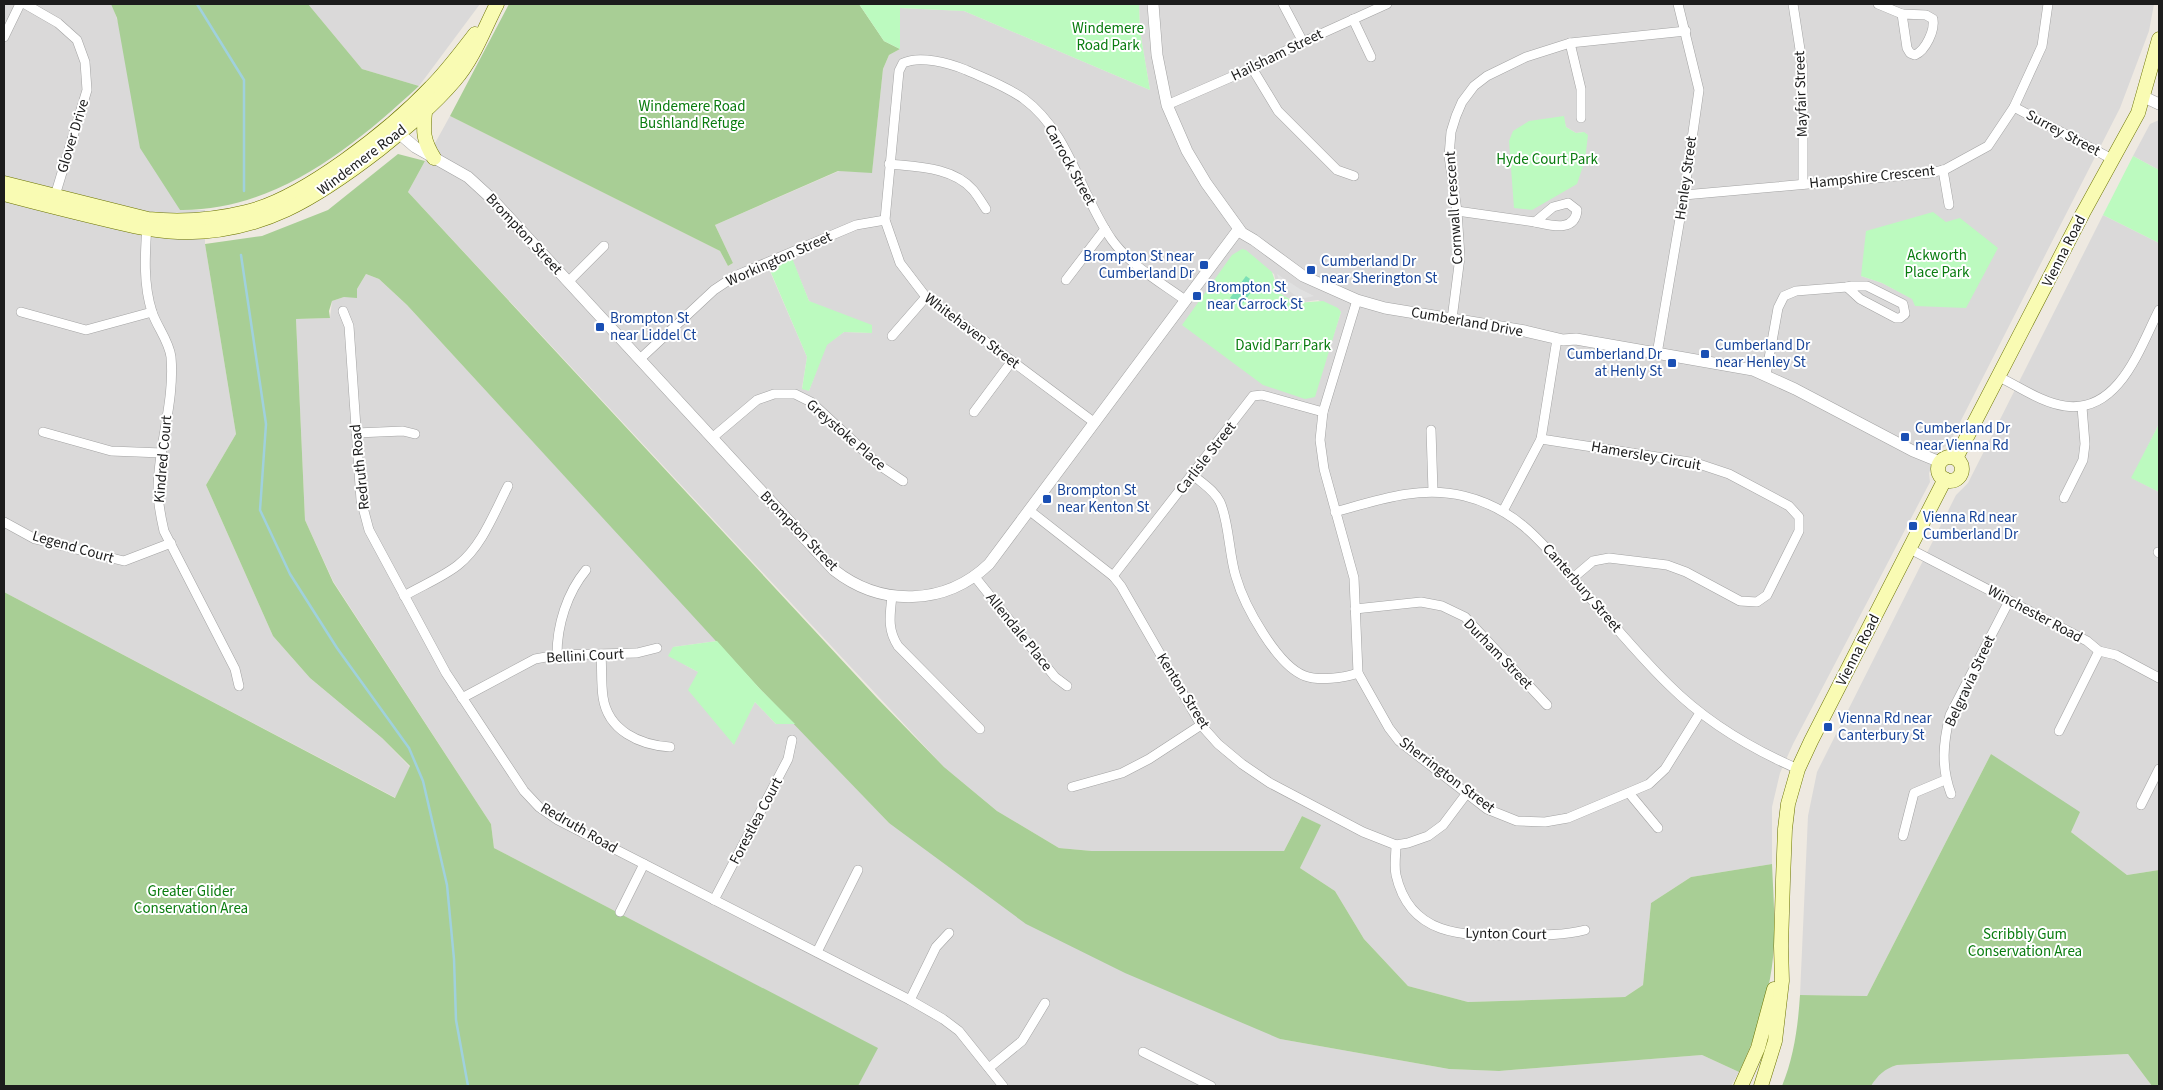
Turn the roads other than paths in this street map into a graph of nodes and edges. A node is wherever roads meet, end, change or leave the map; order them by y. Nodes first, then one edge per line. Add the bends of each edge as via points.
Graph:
1 (20, 4) edge
2 (25, 4) edge
3 (1153, 4) edge
4 (1283, 4) edge
5 (1387, 4) edge
6 (1678, 4) edge
7 (1793, 4) edge
8 (1878, 4) edge
9 (2048, 4) edge
10 (495, 8) edge
11 (1902, 14) junction
12 (1354, 19) junction
13 (1686, 31) junction
14 (4, 38) edge
15 (2159, 39) edge
16 (1303, 42) junction
17 (1570, 43) junction
18 (1371, 57) dead end
19 (903, 63) joint
20 (1252, 68) junction
21 (2144, 97) junction
22 (2159, 104) edge
23 (1167, 105) junction
24 (2014, 107) junction
25 (424, 112) junction
26 (1581, 118) dead end
27 (395, 129) junction
28 (434, 158) junction
29 (2112, 159) junction
30 (889, 164) junction
31 (1942, 170) junction
32 (1354, 176) dead end
33 (4, 183) edge
34 (1803, 184) junction
35 (4, 194) edge
36 (1684, 195) junction
37 (54, 202) junction
38 (1949, 205) dead end
39 (986, 209) dead end
40 (1457, 211) junction
41 (885, 220) junction
42 (1535, 222) dead end
43 (147, 224) junction
44 (1105, 230) junction
45 (1238, 230) junction
46 (604, 246) dead end
47 (1066, 280) dead end
48 (569, 281) junction
49 (1847, 287) junction
50 (926, 297) junction
51 (1185, 300) junction
52 (1357, 300) junction
53 (2159, 310) edge
54 (343, 311) dead end
55 (21, 312) dead end
56 (152, 312) junction
57 (1452, 319) junction
58 (892, 336) dead end
59 (1557, 339) junction
60 (1657, 354) junction
61 (640, 359) junction
62 (1012, 361) junction
63 (1766, 375) junction
64 (1999, 377) junction
65 (2082, 407) junction
66 (974, 412) dead end
67 (1323, 412) junction
68 (1095, 423) junction
69 (1432, 430) dead end
70 (43, 432) dead end
71 (356, 433) junction
72 (414, 434) dead end
73 (712, 438) junction
74 (1541, 439) junction
75 (162, 453) junction
76 (1956, 458) junction
77 (1940, 462) junction
78 (1193, 475) junction
79 (1945, 479) junction
80 (903, 482) dead end
81 (508, 486) dead end
82 (1432, 491) junction
83 (2064, 498) dead end
84 (1030, 511) junction
85 (1503, 511) junction
86 (1335, 512) junction
87 (4, 522) edge
88 (171, 543) junction
89 (1910, 549) junction
90 (586, 570) dead end
91 (1113, 576) junction
92 (975, 577) junction
93 (1573, 578) junction
94 (404, 596) junction
95 (892, 596) junction
96 (2009, 600) junction
97 (1355, 609) junction
98 (657, 648) dead end
99 (2099, 651) junction
100 (601, 654) junction
101 (557, 655) junction
102 (1358, 673) junction
103 (2159, 678) edge
104 (239, 686) dead end
105 (1067, 686) dead end
106 (462, 698) junction
107 (1548, 706) dead end
108 (1700, 713) junction
109 (1201, 725) junction
110 (980, 729) dead end
111 (2059, 731) dead end
112 (792, 740) dead end
113 (670, 748) dead end
114 (1798, 769) junction
115 (2159, 769) edge
116 (1946, 780) junction
117 (1072, 787) dead end
118 (1467, 793) junction
119 (1629, 793) junction
120 (1951, 794) dead end
121 (2141, 805) dead end
122 (1658, 828) dead end
123 (1903, 836) dead end
124 (1396, 845) junction
125 (644, 864) junction
126 (858, 870) dead end
127 (714, 900) junction
128 (620, 912) dead end
129 (1585, 930) dead end
130 (949, 933) dead end
131 (1780, 946) junction
132 (816, 952) junction
133 (910, 1000) junction
134 (1045, 1003) dead end
135 (1143, 1052) dead end
136 (989, 1068) junction
137 (1003, 1086) edge
138 (1211, 1086) edge
139 (1741, 1086) edge
140 (1761, 1086) edge

1 - 14 street
2 - 37 street, Glover Drive via 58,24 76,40 85,62 87,90
3 - 23 street, Cumberland Drive via 1158,63
4 - 16 street
5 - 12 street, Hailsham Street
6 - 13 street, Henley Street
7 - 34 street, Mayfair Street via 1803,69
8 - 11 street
9 - 24 street, Hampshire Crescent via 2042,46
10 - 25 main road, Windemere Road via 486,31 456,79
10 - 27 main road, Windemere Road
11 - 11 street via 1926,15 1933,19 1934,26 1924,49 1915,55 1907,48
12 - 16 street, Hailsham Street
12 - 18 street
13 - 17 street, Cornwall Crescent
13 - 36 street, Henley Street via 1699,90
15 - 21 main road, Vienna Road
16 - 20 street, Hailsham Street
17 - 26 street via 1581,89
17 - 40 street, Cornwall Crescent via 1526,57 1487,76 1462,102 1451,132 1449,156
19 - 30 street, Whitehaven Street via 899,72
19 - 44 street, Carrock Street via 916,60 952,64 1006,87 1025,100 1042,115 1056,136
20 - 23 street, Hailsham Street
20 - 32 street via 1278,111 1337,170
21 - 22 street
21 - 29 main road, Vienna Road via 2127,136
23 - 45 street, Cumberland Drive via 1187,151
24 - 29 street, Surrey Street
24 - 31 street, Hampshire Crescent via 1988,146
25 - 27 main road, Windemere Road
25 - 28 main road via 425,142
27 - 28 street, Brompton Street via 415,147
27 - 43 main road, Windemere Road via 338,181 282,213 209,231 178,232
28 - 48 street, Brompton Street via 477,184
29 - 64 main road, Vienna Road
30 - 39 street via 935,169 956,178 972,189
30 - 41 street, Whitehaven Street
31 - 34 street, Hampshire Crescent
31 - 38 street
33 - 37 main road, Windemere Road
34 - 36 street, Hampshire Crescent
35 - 37 main road, Windemere Road
36 - 60 street, Henley Street
37 - 43 main road, Windemere Road
40 - 42 street
40 - 57 street, Cornwall Crescent via 1460,257
41 - 50 street, Whitehaven Street via 900,263
41 - 61 street, Workington Street via 856,226 735,276 714,290
43 - 56 street, Kindred Court via 144,256
44 - 47 street
44 - 51 street, Carrock Street via 1133,262
45 - 51 street, Brompton Street
45 - 52 street, Cumberland Drive via 1303,276
46 - 48 street
48 - 61 street, Brompton Street
49 - 49 street via 1867,286 1903,304 1905,314 1896,318 1860,299
49 - 63 street via 1796,290 1784,296 1778,308
50 - 58 street
50 - 62 street, Whitehaven Street
51 - 68 street, Brompton Street
52 - 57 street, Cumberland Drive
52 - 67 street, Sherrington Street
53 - 65 street via 2125,377 2111,392
54 - 71 street, Redruth Road via 349,326
55 - 56 street via 86,330
56 - 75 street, Kindred Court via 170,356
57 - 59 street, Cumberland Drive
59 - 60 street, Cumberland Drive
59 - 74 street
60 - 63 street, Cumberland Drive via 1735,366
61 - 73 street, Brompton Street
62 - 66 street
62 - 68 street, Whitehaven Street
63 - 77 street, Cumberland Drive
64 - 65 street via 2048,401
64 - 76 main road, Vienna Road
65 - 83 street via 2083,460
67 - 78 street, Carlisle Street via 1262,394 1253,396
67 - 86 street, Sherrington Street via 1320,440
68 - 84 street, Brompton Street
69 - 82 street
70 - 75 street via 111,450
71 - 72 street via 404,431
71 - 94 street, Redruth Road via 360,500 369,530
73 - 80 street, Greystoke Place via 757,400 774,394 795,394 811,402 878,465
73 - 95 street, Brompton Street via 834,570 859,586
74 - 85 street
74 - 93 street, Hamersley Circuit via 1696,463 1729,474 1789,506 1799,517 1799,531 1767,596 1757,602 1740,601 1666,565 1609,558 1593,561
75 - 88 street, Kindred Court via 159,512
76 - 77 main road via 1945,458
76 - 79 main road via 1962,468 1959,476 1953,480
77 - 79 main road via 1939,474
78 - 91 street, Carlisle Street
78 - 102 street via 1213,491 1220,504 1236,577 1256,624 1291,668 1304,676 1316,678
79 - 89 main road, Vienna Road
81 - 94 street via 470,554 457,566
82 - 85 street, Canterbury Street via 1464,496
82 - 86 street, Canterbury Street via 1401,494
84 - 91 street, Kenton Street
84 - 92 street, Brompton Street
85 - 93 street, Canterbury Street via 1529,529
86 - 97 street, Sherrington Street via 1354,578
87 - 88 street, Legend Court via 35,539 124,561
88 - 104 street, Kindred Court via 235,669
89 - 96 street, Winchester Road
89 - 114 main road, Vienna Road
90 - 101 street via 576,582 559,624
91 - 109 street, Kenton Street
92 - 95 street, Brompton Street via 936,594
92 - 105 street, Allendale Place via 1055,677
93 - 108 street, Canterbury Street via 1656,672
94 - 106 street, Redruth Road
95 - 110 street via 889,625 898,646
96 - 99 street, Winchester Road via 2087,641
96 - 116 street, Belgravia Street via 1950,715 1942,759
97 - 102 street, Sherrington Street
97 - 107 street, Durham Street via 1421,602 1442,606 1465,618
98 - 100 street, Bellini Court via 636,653
99 - 103 street, Winchester Road via 2116,655
99 - 111 street
100 - 101 street, Bellini Court
100 - 113 street via 603,698 609,716 637,741
101 - 106 street, Bellini Court via 535,659
102 - 118 street, Sherrington Street via 1399,741
106 - 125 street, Redruth Road via 514,776 539,807
108 - 114 street, Canterbury Street
108 - 119 street, Sherrington Street via 1665,769 1649,784
109 - 117 street via 1149,759 1122,772
109 - 124 street, Kenton Street via 1218,744 1270,783 1363,832
112 - 127 street, Forestlea Court via 788,759
114 - 131 main road, Vienna Road via 1785,829
115 - 121 street
116 - 120 street, Belgravia Street
116 - 123 street via 1914,793
118 - 119 street, Sherrington Street via 1487,809 1516,821 1545,822 1568,818
118 - 124 street via 1443,825 1428,836
119 - 122 street
124 - 129 street, Lynton Court via 1396,874 1402,893 1413,910 1448,932 1469,936 1568,935
125 - 127 street, Redruth Road
125 - 128 street
126 - 132 street
127 - 132 street, Redruth Road
130 - 133 street via 936,947
131 - 139 main road, Vienna Road via 1767,1020
131 - 140 main road, Vienna Road via 1782,981 1778,1020
132 - 133 street, Redruth Road
133 - 136 street, Redruth Road via 944,1019
134 - 136 street via 1022,1041
135 - 138 street
136 - 137 street, Redruth Road

